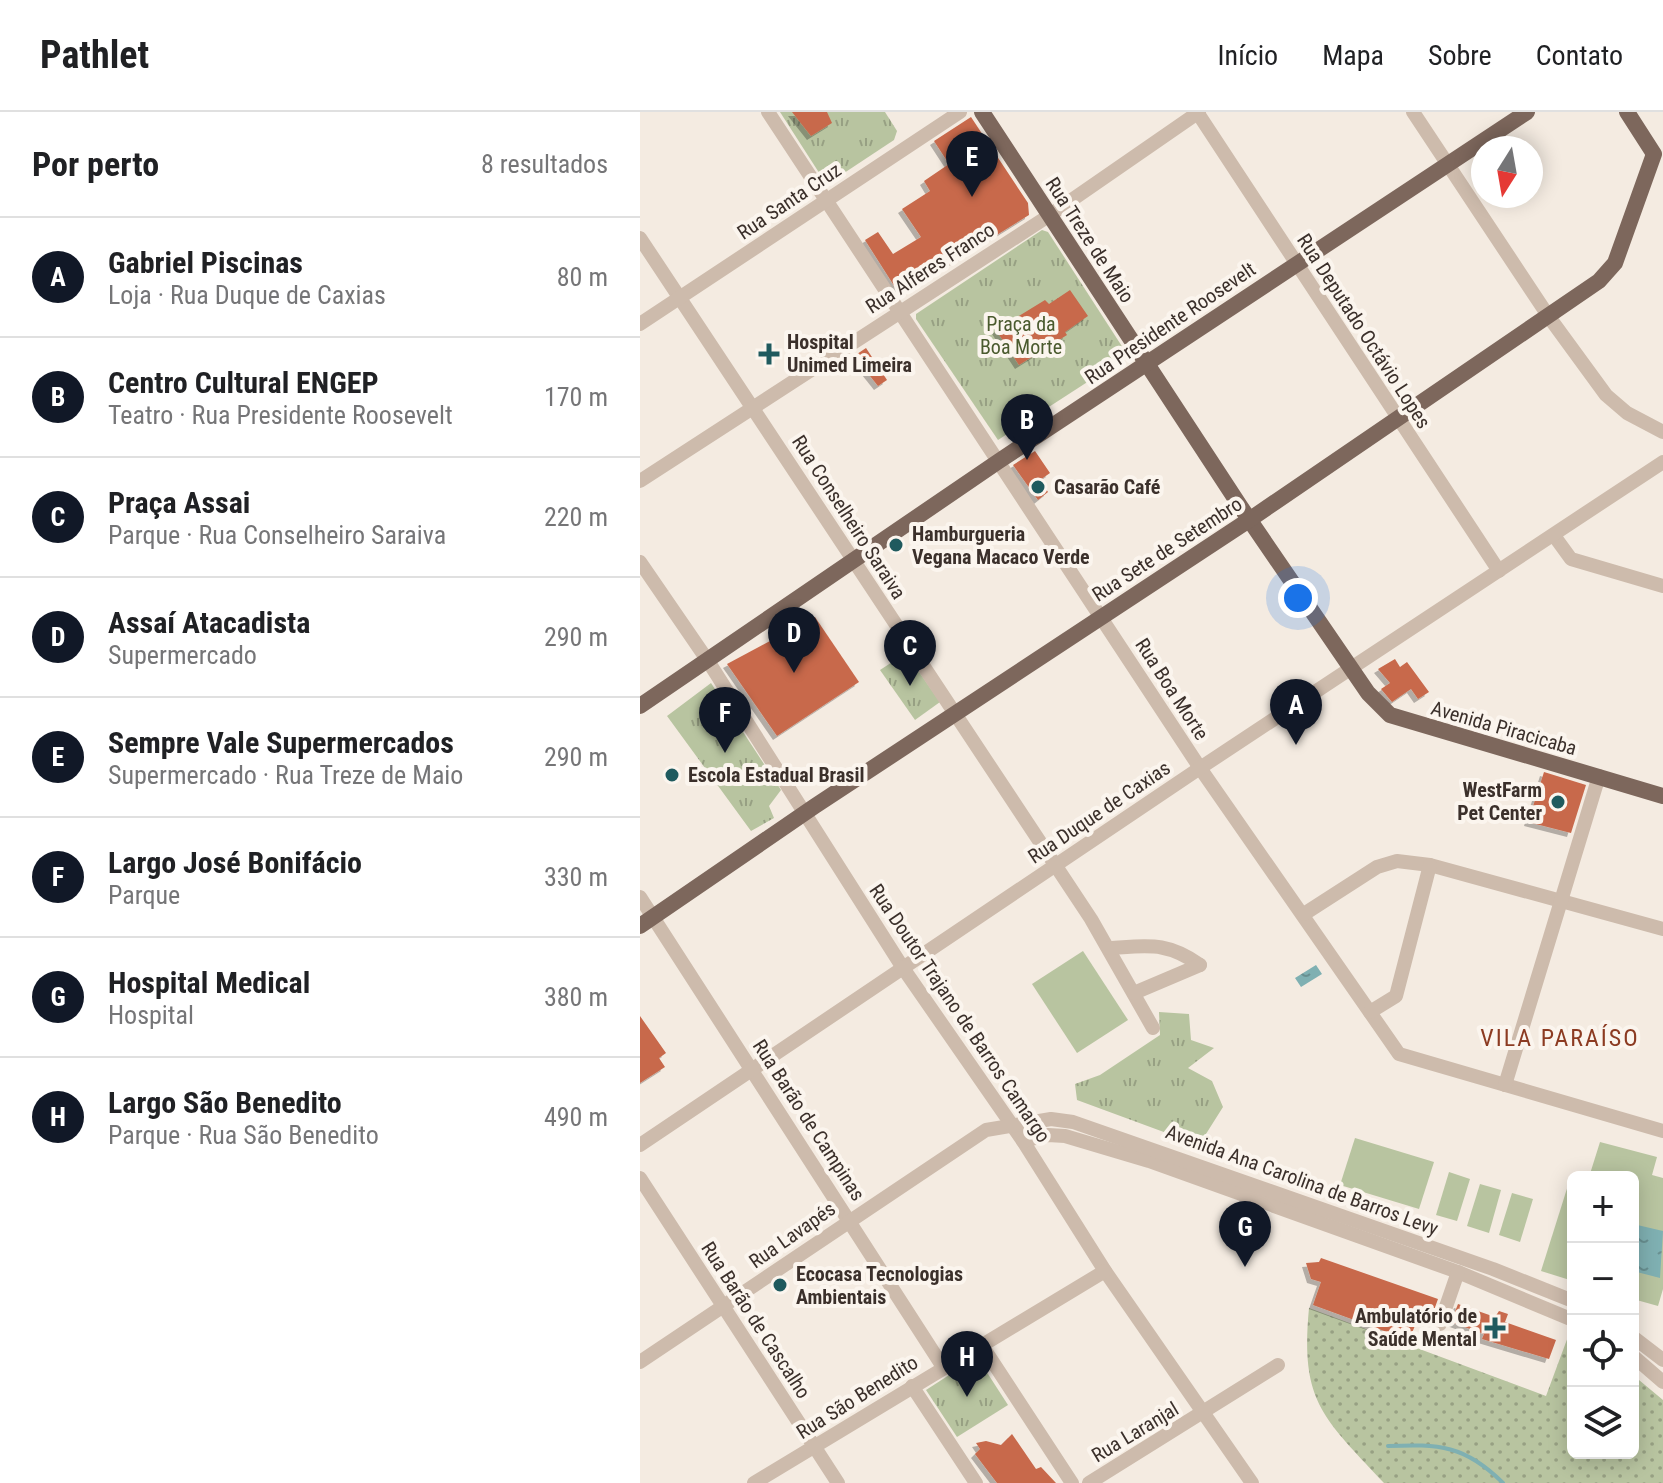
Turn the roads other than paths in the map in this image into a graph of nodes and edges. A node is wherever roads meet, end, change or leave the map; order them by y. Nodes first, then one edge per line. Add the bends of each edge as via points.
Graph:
1 (768, 112) edge
2 (960, 112) edge
3 (982, 112) edge
4 (1198, 112) edge
5 (1413, 112) edge
6 (1527, 112) edge
7 (1627, 112) edge
8 (1658, 156) edge
9 (1448, 164) junction
10 (826, 201) junction
11 (1050, 215) junction
12 (640, 238) edge
13 (1296, 264) junction
14 (680, 298) junction
15 (899, 312) junction
16 (1549, 317) junction
17 (640, 324) edge
18 (1147, 364) junction
19 (753, 408) junction
20 (1397, 418) junction
21 (1663, 432) edge
22 (999, 461) junction
23 (1663, 462) edge
24 (640, 481) edge
25 (1249, 520) junction
26 (1555, 537) junction
27 (853, 560) junction
28 (640, 562) edge
29 (1499, 571) junction
30 (1663, 586) edge
31 (1100, 616) junction
32 (708, 661) junction
33 (1351, 670) junction
34 (640, 706) edge
35 (955, 713) junction
36 (1200, 768) junction
37 (1599, 776) junction
38 (1663, 796) edge
39 (804, 813) junction
40 (1430, 865) junction
41 (1056, 867) junction
42 (640, 897) edge
43 (1559, 899) junction
44 (1304, 914) junction
45 (646, 921) edge
46 (1663, 929) edge
47 (1109, 948) junction
48 (903, 968) junction
49 (1134, 993) junction
50 (1370, 1012) junction
51 (1153, 1028) dead end
52 (752, 1070) junction
53 (1505, 1085) junction
54 (1012, 1127) junction
55 (1663, 1131) edge
56 (1023, 1141) junction
57 (640, 1145) edge
58 (640, 1178) edge
59 (850, 1219) junction
60 (1105, 1271) junction
61 (1458, 1272) junction
62 (1567, 1299) edge
63 (724, 1307) junction
64 (1567, 1317) edge
65 (1440, 1324) dead end
66 (1639, 1342) edge
67 (981, 1344) junction
68 (1663, 1360) edge
69 (1639, 1361) edge
70 (640, 1362) edge
71 (1278, 1365) dead end
72 (943, 1367) junction
73 (1663, 1382) edge
74 (912, 1386) junction
75 (1203, 1415) junction
76 (815, 1446) junction
77 (754, 1483) edge
78 (838, 1483) edge
79 (976, 1483) edge
80 (1072, 1483) edge
81 (1089, 1483) edge
82 (1252, 1483) edge

1 - 10 street, Rua Boa Morte
2 - 10 street, Rua Santa Cruz
3 - 11 main road, Rua Treze de Maio
4 - 11 street, Rua Alferes Franco
4 - 13 street, Rua Deputado Octávio Lopes
5 - 9 street
6 - 9 main road, Rua Presidente Roosevelt
7 - 8 main road
8 - 16 main road, Rua Sete de Setembro via 1615,263
9 - 13 main road, Rua Presidente Roosevelt
9 - 16 street
10 - 14 street, Rua Santa Cruz
10 - 15 street, Rua Boa Morte
11 - 15 street, Rua Alferes Franco
11 - 18 main road, Rua Treze de Maio
12 - 14 street, Rua Conselheiro Saraiva
13 - 18 main road, Rua Presidente Roosevelt
13 - 20 street, Rua Deputado Octávio Lopes
14 - 17 street, Rua Santa Cruz
14 - 19 street, Rua Conselheiro Saraiva
15 - 19 street, Rua Alferes Franco
15 - 22 street, Rua Boa Morte
16 - 20 main road, Rua Sete de Setembro
16 - 21 street via 1606,395
18 - 22 main road, Rua Presidente Roosevelt
18 - 25 main road, Rua Treze de Maio
19 - 24 street, Rua Alferes Franco
19 - 27 street, Rua Conselheiro Saraiva
20 - 25 main road, Rua Sete de Setembro
20 - 29 street, Rua Deputado Octávio Lopes
22 - 27 main road, Rua Presidente Roosevelt
22 - 31 street, Rua Boa Morte
23 - 26 street, Rua Duque de Caxias
25 - 31 main road, Rua Sete de Setembro
25 - 33 main road, Rua Treze de Maio
26 - 29 street, Rua Duque de Caxias
26 - 30 street via 1571,559
27 - 32 main road, Rua Presidente Roosevelt
27 - 35 street, Rua Conselheiro Saraiva
28 - 32 street, Rua Doutor Trajano de Barros Camargo
29 - 33 street, Rua Duque de Caxias
31 - 35 main road, Rua Sete de Setembro
31 - 36 street, Rua Boa Morte
32 - 34 main road, Rua Presidente Roosevelt
32 - 39 street, Rua Doutor Trajano de Barros Camargo
33 - 36 street, Rua Duque de Caxias
33 - 37 main road, Avenida Piracicaba via 1390,715
35 - 39 main road, Rua Sete de Setembro
35 - 41 street, Rua Conselheiro Saraiva
36 - 41 street, Rua Duque de Caxias
36 - 44 street, Rua Boa Morte
37 - 38 main road, Avenida Piracicaba
37 - 43 street
39 - 45 main road, Rua Sete de Setembro
39 - 48 street, Rua Doutor Trajano de Barros Camargo
40 - 43 street
40 - 44 street via 1397,861 1377,867
40 - 50 street via 1396,996
41 - 47 street, Rua Conselheiro Saraiva
41 - 48 street, Rua Duque de Caxias
42 - 45 street, Rua Barão de Campinas
43 - 46 street
43 - 53 street
44 - 50 street, Rua Boa Morte
45 - 52 street, Rua Barão de Campinas
47 - 49 street, Rua Conselheiro Saraiva
47 - 49 street via 1159,945 1177,949 1200,965
48 - 52 street, Rua Duque de Caxias
48 - 54 street, Rua Doutor Trajano de Barros Camargo
49 - 51 street, Rua Conselheiro Saraiva
50 - 53 street, Rua Boa Morte via 1399,1054
52 - 57 street, Rua Duque de Caxias
52 - 59 street, Rua Barão de Campinas
53 - 55 street, Rua Boa Morte
54 - 56 street, Rua Doutor Trajano de Barros Camargo
54 - 59 street, Rua Lavapés via 986,1130
54 - 62 street, Avenida Ana Carolina de Barros Levy via 1051,1119 1123,1137
56 - 60 street, Rua Doutor Trajano de Barros Camargo
56 - 61 street, Avenida Ana Carolina de Barros Levy via 1065,1136 1149,1161
58 - 63 street, Rua Barão de Cascalho
59 - 63 street, Rua Lavapés
59 - 72 street, Rua Barão de Campinas
60 - 67 street, Rua São Benedito
60 - 75 street, Rua Doutor Trajano de Barros Camargo
61 - 64 street, Avenida Ana Carolina de Barros Levy
61 - 65 street
63 - 70 street, Rua Lavapés
63 - 76 street, Rua Barão de Cascalho
66 - 68 street
67 - 72 street, Rua São Benedito
67 - 80 street
69 - 73 street
71 - 75 street, Rua Laranjal
72 - 74 street, Rua São Benedito
74 - 76 street, Rua São Benedito
74 - 79 street
75 - 81 street, Rua Laranjal
75 - 82 street, Rua Doutor Trajano de Barros Camargo
76 - 77 street, Rua São Benedito
76 - 78 street, Rua Barão de Cascalho

